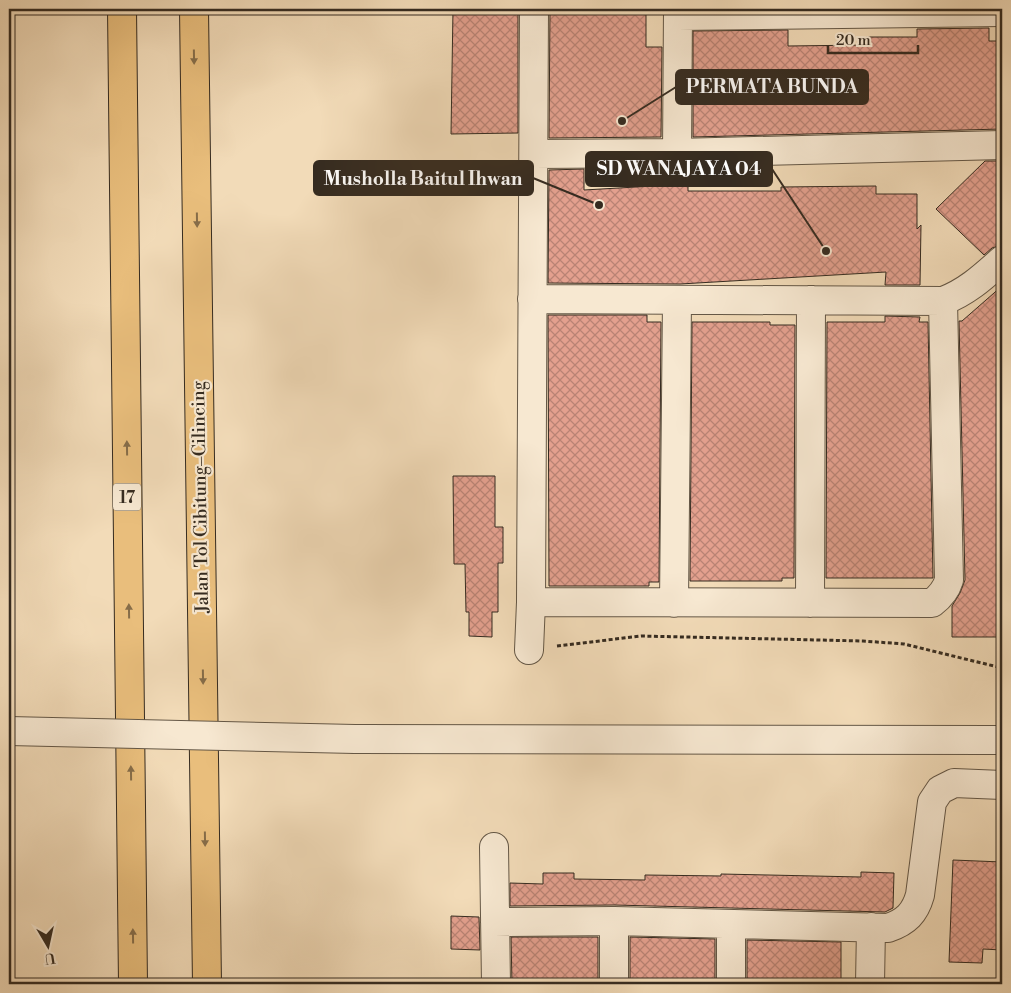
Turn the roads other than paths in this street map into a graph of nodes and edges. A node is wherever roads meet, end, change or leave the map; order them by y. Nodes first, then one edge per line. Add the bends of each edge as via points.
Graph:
1 (122, 9) edge
2 (194, 9) edge
3 (534, 9) edge
4 (810, 11) edge
5 (678, 12) edge
6 (1002, 12) edge
7 (1002, 145) edge
8 (677, 153) junction
9 (534, 154) junction
10 (1002, 260) edge
11 (532, 299) junction
12 (677, 300) junction
13 (811, 300) junction
14 (943, 301) junction
15 (531, 602) junction
16 (674, 603) junction
17 (810, 604) junction
18 (529, 650) road end
19 (9, 731) edge
20 (1002, 740) edge
21 (1002, 785) edge
22 (494, 847) dead end
23 (614, 921) junction
24 (495, 922) junction
25 (731, 925) junction
26 (871, 927) junction
27 (133, 984) edge
28 (207, 984) edge
29 (496, 984) edge
30 (614, 984) edge
31 (732, 984) edge
32 (870, 984) edge

27 -> 1 highway, 17
2 -> 28 highway, Jalan Tol Cibitung–Cilincing
3 - 9 street
4 - 5 street
4 - 6 street
5 - 8 street
7 - 8 street
8 - 9 street
9 - 11 street
10 - 14 street via 970,288
11 - 12 street
11 - 15 street
12 - 13 street
12 - 16 street
13 - 14 street
13 - 17 street
14 - 17 street via 947,586 932,603
15 - 16 street
15 - 18 street
16 - 17 street
19 - 20 street, bridge via 355,739
21 - 26 street via 954,783 940,790 932,802 917,905 910,917 898,925
22 - 24 street
23 - 24 street
23 - 25 street
23 - 30 street
24 - 29 street
25 - 26 street
25 - 31 street
26 - 32 street

